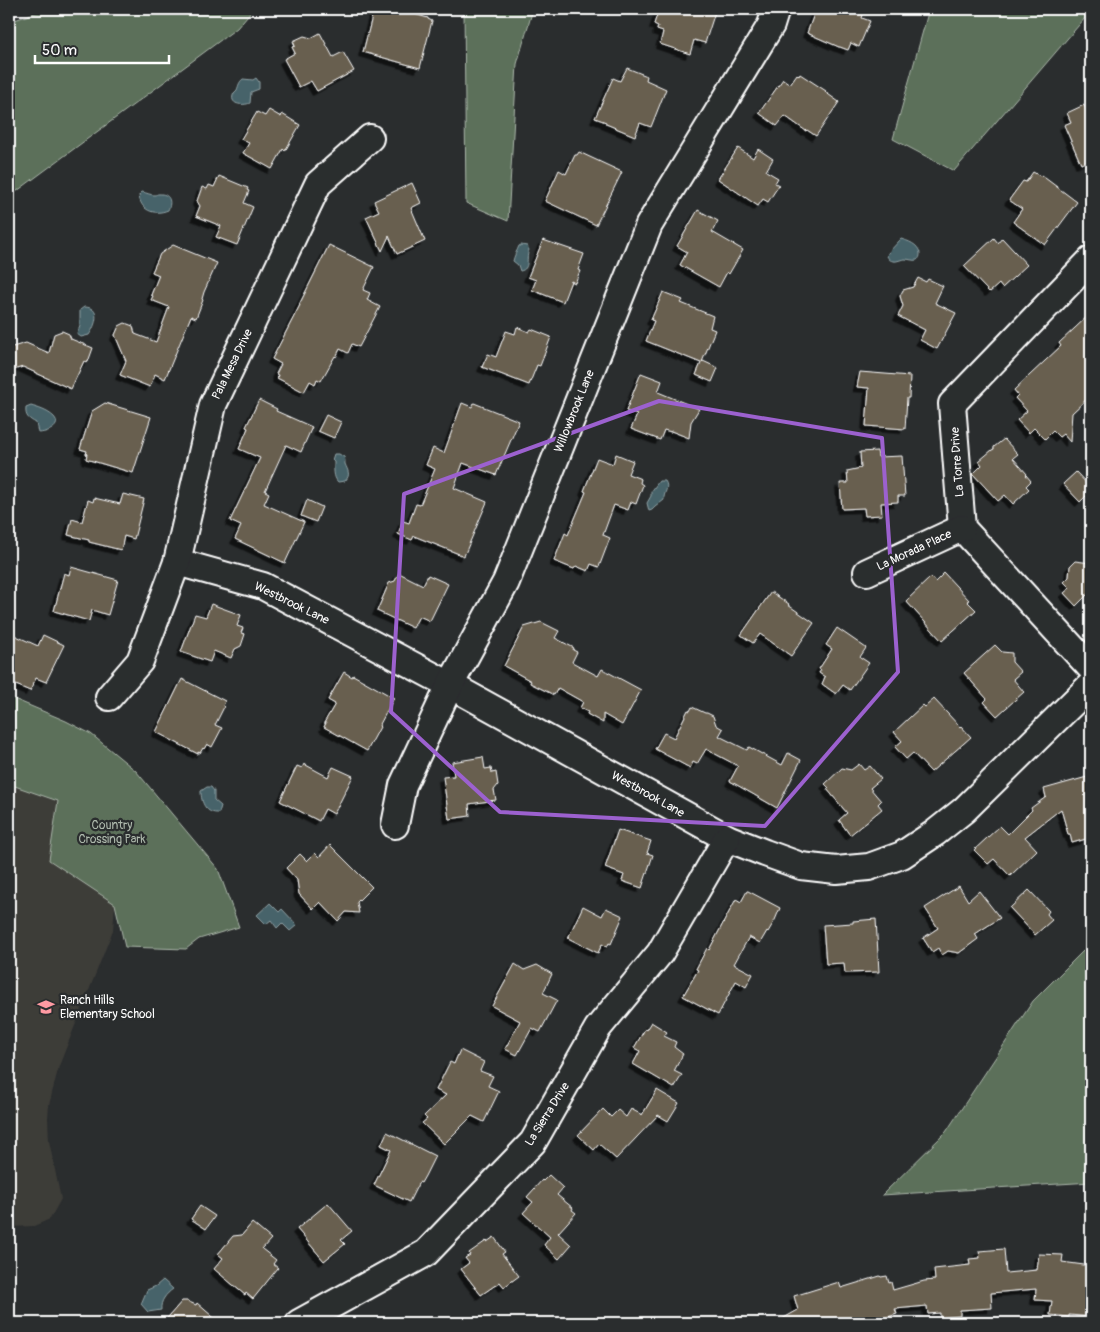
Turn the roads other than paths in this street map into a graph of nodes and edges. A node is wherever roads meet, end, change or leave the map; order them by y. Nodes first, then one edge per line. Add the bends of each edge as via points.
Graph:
1 (776, 9) edge
2 (370, 138) dead end
3 (1091, 260) edge
4 (962, 528) junction
5 (177, 562) junction
6 (867, 572) dead end
7 (1091, 668) edge
8 (450, 685) junction
9 (1091, 686) edge
10 (109, 697) dead end
11 (395, 825) dead end
12 (727, 838) junction
13 (299, 1323) edge

1 - 8 street, Willowbrook Lane via 771,25 649,225 506,582
2 - 5 street, Pala Mesa Drive via 318,184 213,405
3 - 4 street, La Torre Drive via 952,404
4 - 6 street, La Morada Place
4 - 7 street
5 - 8 street, Westbrook Lane via 263,586
5 - 10 street, Pala Mesa Drive via 140,661
8 - 11 street, Willowbrook Lane via 403,785
8 - 12 street, Westbrook Lane
9 - 12 street, Westbrook Lane via 964,810 902,855 869,867 836,870 801,866
12 - 13 street, La Sierra Drive via 660,953 598,1028 533,1142 426,1253

